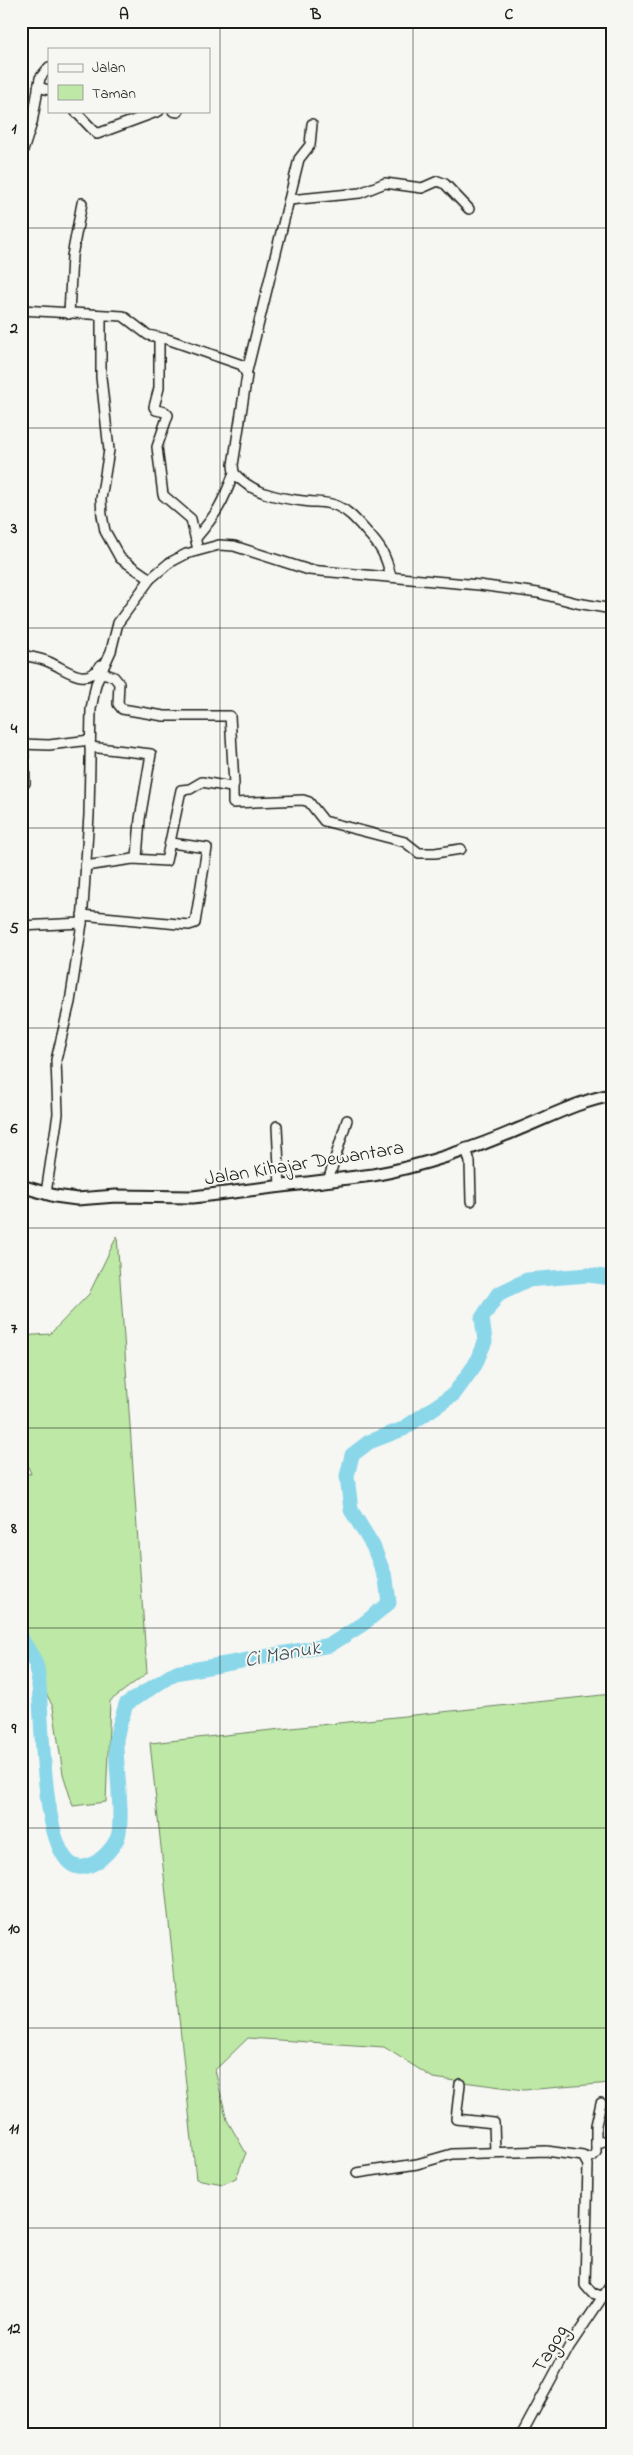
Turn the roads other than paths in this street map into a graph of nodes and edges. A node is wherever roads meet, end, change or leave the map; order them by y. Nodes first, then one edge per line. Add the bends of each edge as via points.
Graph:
1 (48, 68) edge
2 (38, 87) junction
3 (48, 90) edge
4 (76, 112) edge
5 (156, 112) edge
6 (312, 124) dead end
7 (21, 157) edge
8 (289, 200) junction
9 (82, 203) dead end
10 (469, 208) dead end
11 (21, 310) edge
12 (69, 314) junction
13 (101, 316) junction
14 (159, 338) junction
15 (247, 371) junction
16 (234, 473) junction
17 (196, 538) junction
18 (198, 550) junction
19 (391, 577) junction
20 (150, 579) junction
21 (612, 609) edge
22 (111, 651) junction
23 (21, 655) edge
24 (101, 672) junction
25 (22, 744) edge
26 (90, 744) junction
27 (25, 783) dead end
28 (234, 786) junction
29 (171, 842) junction
30 (461, 849) dead end
31 (137, 858) junction
32 (85, 866) junction
33 (82, 919) junction
34 (21, 926) edge
35 (612, 1095) edge
36 (347, 1120) dead end
37 (277, 1126) dead end
38 (466, 1148) junction
39 (328, 1180) junction
40 (21, 1186) edge
41 (280, 1187) junction
42 (46, 1192) junction
43 (470, 1201) dead end
44 (460, 2084) dead end
45 (601, 2103) dead end
46 (612, 2138) edge
47 (596, 2144) junction
48 (495, 2152) junction
49 (586, 2158) junction
50 (358, 2173) dead end
51 (612, 2283) edge
52 (602, 2296) junction
53 (522, 2434) edge

1 - 2 street via 41,75
2 - 3 street
2 - 7 street via 32,123
4 - 5 street via 97,134
6 - 8 street via 310,145 299,159
8 - 10 street via 360,193 385,183 422,188 438,181
8 - 15 street
9 - 12 street via 72,256
11 - 12 street
12 - 13 street
13 - 14 street via 123,316 146,334
13 - 20 street via 101,377 109,450 101,499 102,515 105,531 120,558
14 - 15 street via 236,362
14 - 17 street via 159,388 154,408 168,415 157,447 163,495 190,517
15 - 16 street
16 - 17 street via 216,515
16 - 19 street via 264,493 332,504 345,510 381,547
17 - 18 street
18 - 19 street via 234,546 308,570
18 - 20 street via 169,563
19 - 21 street via 538,592
20 - 22 street via 120,619
22 - 23 street via 95,673 82,678 49,662
22 - 24 street
24 - 26 street via 91,709
24 - 28 street via 120,683 118,704 122,709 164,716 230,716
25 - 26 street
25 - 27 street
26 - 31 street via 151,754 140,816
26 - 32 street
28 - 29 street via 202,782 181,790
28 - 30 street via 233,803 303,800 310,802 324,821 405,842 419,853
29 - 31 street via 166,861
29 - 33 street via 206,848 195,923
31 - 32 street
32 - 33 street
33 - 34 street
33 - 42 street via 70,1002 56,1060 58,1114
35 - 38 main road, Jalan Kihajar Dewantara via 593,1099
36 - 39 street
37 - 41 street
38 - 39 main road, Jalan Kihajar Dewantara via 399,1170
38 - 43 street via 470,1162
39 - 41 main road, Jalan Kihajar Dewantara
40 - 42 main road, Jalan Kihajar Dewantara
41 - 42 main road, Jalan Kihajar Dewantara via 192,1198 116,1196 77,1199
44 - 48 street via 456,2119 494,2123
45 - 47 street
46 - 47 street
47 - 49 street via 595,2154
48 - 49 street via 546,2151
48 - 50 street via 445,2155 417,2164
49 - 52 street via 585,2286
51 - 52 street, Tagog
52 - 53 street, Tagog via 569,2347

